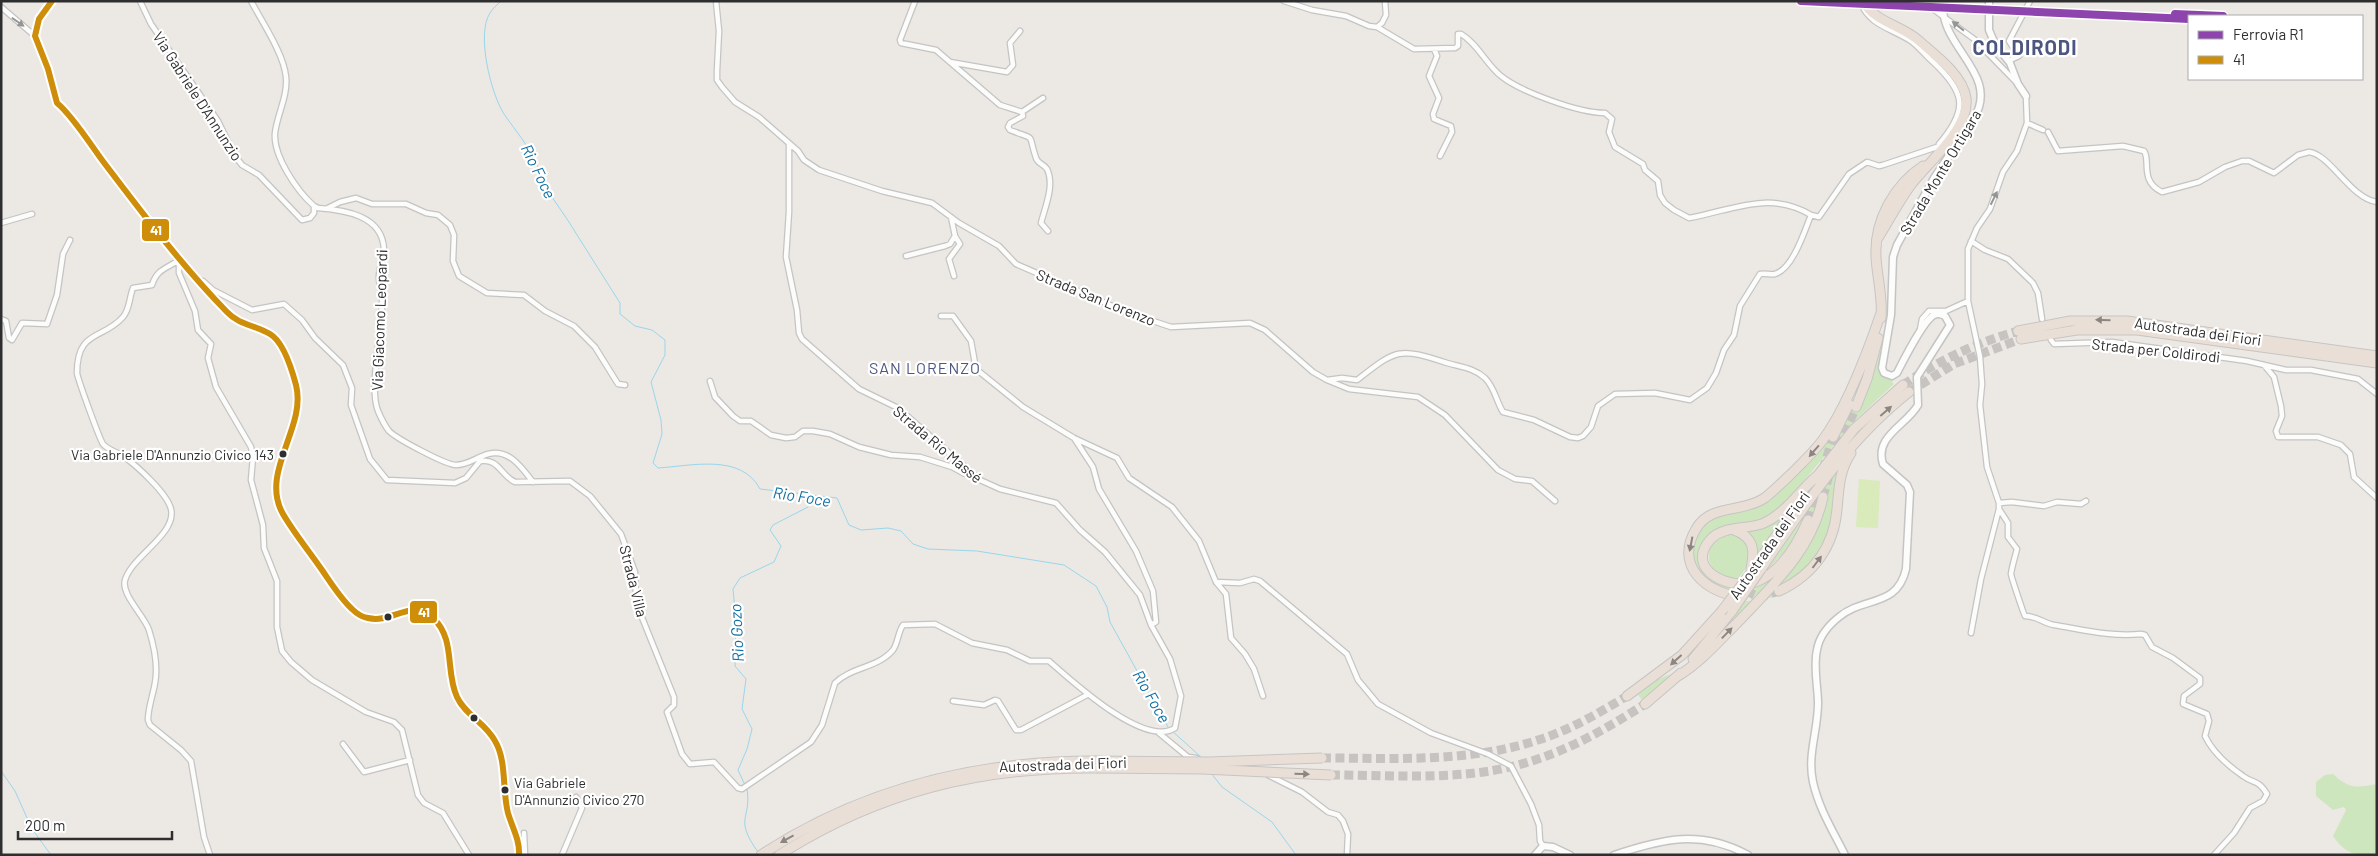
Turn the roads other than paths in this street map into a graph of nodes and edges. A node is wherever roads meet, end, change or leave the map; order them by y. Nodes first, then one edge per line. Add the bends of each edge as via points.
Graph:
1 (52, 1) edge
2 (140, 1) edge
3 (251, 1) edge
4 (716, 1) edge
5 (915, 1) edge
6 (1284, 1) edge
7 (1385, 1) edge
8 (1859, 1) edge
9 (1863, 1) edge
10 (1922, 1) edge
11 (1943, 1) edge
12 (1989, 1) edge
13 (2030, 1) edge
14 (1, 7) edge
15 (1943, 15) junction
16 (1377, 27) junction
17 (1020, 31) dead end
18 (35, 36) junction
19 (1434, 48) junction
20 (2008, 61) junction
21 (950, 62) junction
22 (2018, 84) junction
23 (2026, 96) joint
24 (1043, 98) dead end
25 (1022, 112) junction
26 (2027, 123) junction
27 (2043, 130) dead end
28 (2048, 132) dead end
29 (1958, 142) junction
30 (789, 144) junction
31 (1951, 148) dead end
32 (1440, 156) dead end
33 (2377, 202) edge
34 (314, 206) junction
35 (328, 209) junction
36 (32, 214) dead end
37 (1811, 215) junction
38 (950, 216) junction
39 (1, 223) edge
40 (1048, 231) dead end
41 (955, 236) junction
42 (70, 240) dead end
43 (1972, 241) junction
44 (906, 256) dead end
45 (179, 260) junction
46 (954, 276) dead end
47 (197, 281) junction
48 (1968, 302) junction
49 (1881, 313) junction
50 (940, 316) dead end
51 (1, 319) edge
52 (2042, 319) dead end
53 (1920, 332) junction
54 (2051, 340) dead end
55 (1875, 349) junction
56 (2377, 356) edge
57 (2377, 363) edge
58 (2263, 364) junction
59 (1327, 380) junction
60 (710, 381) dead end
61 (626, 385) dead end
62 (2377, 394) edge
63 (1856, 407) tunnel mouth
64 (1864, 432) junction
65 (1833, 436) tunnel mouth
66 (1074, 438) junction
67 (481, 459) junction
68 (972, 474) junction
69 (1818, 475) junction
70 (533, 482) junction
71 (1823, 496) tunnel mouth
72 (2377, 498) edge
73 (1555, 501) dead end
74 (2086, 501) dead end
75 (1999, 503) junction
76 (1999, 510) junction
77 (1808, 520) tunnel mouth
78 (1734, 530) junction
79 (1750, 574) junction
80 (1216, 582) junction
81 (1746, 591) junction
82 (1779, 591) tunnel mouth
83 (1151, 625) junction
84 (1971, 633) dead end
85 (1678, 676) junction
86 (1087, 695) junction
87 (1263, 696) dead end
88 (1628, 696) tunnel mouth
89 (953, 701) dead end
90 (1645, 704) tunnel mouth
91 (1159, 732) junction
92 (343, 744) dead end
93 (1322, 758) tunnel mouth
94 (410, 760) junction
95 (1095, 765) junction
96 (1331, 775) tunnel mouth
97 (748, 785) joint
98 (576, 797) dead end
99 (881, 799) junction
100 (524, 833) dead end
101 (1543, 846) junction
102 (210, 855) edge
103 (469, 855) edge
104 (519, 855) edge
105 (525, 855) edge
106 (562, 855) edge
107 (761, 855) edge
108 (779, 855) edge
109 (1348, 855) edge
110 (1536, 855) edge
111 (1570, 855) edge
112 (1614, 855) edge
113 (1748, 855) edge
114 (1845, 855) edge
115 (2214, 855) edge

1 - 18 street via 39,19
2 - 34 street, Via Gabriele D'Annunzio via 151,24 218,121 242,165 260,175 302,220 314,214
3 - 34 street via 277,52 286,78 275,135 277,147 290,176
4 - 30 street, Strada San Lorenzo via 720,31 716,60 718,80 734,102 759,117
5 - 21 street via 901,44 936,50
6 - 16 street
7 - 16 street via 1386,15
8 - 37 street via 1867,16 1910,41 1957,87 1960,99 1957,113 1941,144 1883,165 1861,164 1849,174 1819,217
9 - 49 highway via 1870,12 1918,40 1962,85 1966,98 1965,111 1947,143 1934,159 1904,181 1882,216 1876,254
10 - 15 street
11 - 15 main road, Strada Monte Ortigara
12 - 20 main road via 1989,30
13 - 20 street via 2009,41 2019,56
14 -> 18 street
22 -> 15 street via 1974,39
15 - 29 main road, Strada Monte Ortigara via 1947,29 1975,72 1982,93 1980,108
16 - 19 street via 1414,49
17 - 21 street via 1010,43 1013,65 1007,72
18 - 45 street via 57,103
19 - 32 street via 1437,56 1429,76 1439,98 1433,114 1434,118 1451,126 1452,132
19 - 37 street via 1455,48 1458,46 1458,34 1461,34 1500,76 1509,81 1587,113 1605,113 1612,120 1609,132 1614,147 1643,164 1658,181 1665,203 1682,215 1689,218 1756,202 1775,202
20 - 22 main road
21 - 25 street via 1000,105
22 - 23 main road
23 - 26 street
24 - 25 street
25 - 40 street via 1023,116 1008,127 1032,139 1036,159 1048,170 1050,184 1041,223
26 - 27 street
43 -> 26 street via 1990,209
28 - 33 street via 2059,151 2123,146 2144,151 2147,155 2146,172 2162,192 2199,182 2242,161 2274,173 2298,155 2313,152 2364,198
29 - 31 street
29 - 53 main road, Strada Monte Ortigara via 1912,215 1893,257 1884,373 1889,376 1897,373
30 - 38 street, Strada San Lorenzo via 819,170 932,203
30 - 68 street, Strada Rio Massé via 786,257 797,310 798,333 859,389 898,408
34 - 35 street, Via Giacomo Leopardi
35 - 61 street via 356,198 372,204 406,204 426,214 438,215 450,225 454,235 453,260 459,276 487,293 524,295 544,311 574,326 595,347 618,384
35 - 67 street, Via Giacomo Leopardi via 361,216 374,226 382,241 384,249 378,280 382,294 380,346 375,391 383,421 396,436 442,462 453,466
36 - 39 street
37 - 59 street via 1800,246 1785,266 1775,274 1760,274 1754,282 1740,306 1734,335 1724,350 1716,373 1707,388 1690,400 1655,393 1615,394 1598,406 1590,427 1578,438 1534,420 1507,414 1498,404 1491,386 1476,371 1415,353 1403,352 1384,359 1357,380
38 - 41 street
38 - 59 street, Strada San Lorenzo via 999,246 1016,264 1126,312 1171,327 1238,323 1258,326
41 - 44 street via 950,244
41 - 46 street via 960,244 949,259
42 - 51 street via 63,254 57,296 47,324 22,323 12,340 6,321
43 - 48 street via 1968,249
43 - 52 street via 2008,259 2033,283
45 - 47 street
45 - 94 street via 179,273 195,311 198,330 211,344 208,358 216,387 251,447 251,480 264,548 277,582 277,627 282,651 318,684 366,712 394,722 405,734
45 - 102 street via 159,270 152,285 133,288 125,315 117,323 94,334 83,347 77,373 103,444 135,465 171,510 168,528 140,558 127,576 124,587 145,619 152,641 156,675 148,720 191,761 201,824
47 - 67 street via 203,281 213,290 252,310 284,304 302,320 314,338 343,365 352,388 350,405 370,459 387,480 455,482 466,478
47 - 104 street via 230,316 274,337 293,374 298,395 297,411 281,459 277,495 283,514 299,538 356,613 377,619 406,610 418,611 434,619 440,628 449,648 456,696 483,725 500,752 505,800 520,848
48 - 53 street via 1946,311 1929,311 1922,319
48 - 75 street via 1980,358 1980,406 1987,467
49 - 55 highway
49 -> 81 highway via 1859,371 1828,432 1815,450 1763,499 1749,506 1712,514 1693,534 1690,562 1702,582 1716,591 1734,596 1742,597
50 - 66 street via 953,316 971,341 976,369 1023,407
53 - 114 main road, Strada Monte Ortigara via 1935,314 1945,316 1949,321 1948,331 1917,377 1918,405 1889,435 1881,450 1883,464 1907,485 1910,492 1903,581 1891,594 1840,616 1827,629 1816,652 1818,704 1810,768 1824,817
54 - 58 street, Strada per Coldirodi via 2054,344 2112,342
55 - 63 highway
55 - 65 highway
56 -> 57 highway, Autostrada dei Fiori via 2127,321 2070,321 2019,335 2072,330 2138,330
58 - 62 street, Strada per Coldirodi via 2286,370 2311,370 2354,377
58 - 72 street via 2274,377 2281,406 2282,416 2276,430 2278,437 2318,437 2341,445 2350,454 2354,477
59 - 73 street, Strada San Lorenzo via 1349,389 1408,394 1428,401 1498,470 1515,479 1532,481
60 - 68 street via 715,397 733,416 740,421 751,421 771,435 794,437 803,431 830,434 859,447 891,455 920,457
64 -> 69 highway, Autostrada dei Fiori via 1906,388 1854,429
64 - 81 highway, Autostrada dei Fiori, bridge via 1824,478
82 -> 64 highway via 1805,575 1826,550 1836,521 1843,468
66 - 80 street via 1117,458 1128,478 1172,507 1199,541
66 - 83 street via 1093,467 1099,489 1136,552 1153,591 1156,622
67 - 70 street, Strada Villa via 493,462 508,479
67 - 70 street, Via Giacomo Leopardi via 499,453 507,456
68 - 83 street, Strada Rio Massé via 995,488 1056,503 1123,572 1145,605
69 - 78 highway via 1778,515 1762,524
69 - 79 highway, Autostrada dei Fiori
70 - 97 street, Strada Villa via 570,481 590,496 621,534 635,572 636,598 641,615 674,697 674,705 667,712 682,754 690,764 714,762 738,788
85 -> 71 highway via 1699,662 1790,566 1809,537
74 - 75 street via 2044,506
75 - 76 street
76 - 84 street via 1980,579
76 - 115 street via 2008,523 2008,534 2017,549 2011,575 2025,616 2110,636 2145,635 2152,647 2200,678 2200,684 2184,696 2183,704 2207,714 2209,721 2205,736 2211,747 2245,778 2260,782 2267,794 2263,801 2250,808
77 - 78 highway via 1795,545 1775,569 1758,581 1733,585 1716,579 1705,565 1704,554 1711,538
78 - 79 highway via 1744,535 1753,546
79 -> 88 highway, Autostrada dei Fiori, bridge via 1682,655
80 - 87 street via 1226,594 1231,638 1246,654
80 - 101 street via 1240,583 1254,579 1260,582 1347,654 1358,680 1378,704 1431,733 1511,766 1531,804
81 - 85 highway, Autostrada dei Fiori, bridge
83 - 91 street, Strada Rio Massé via 1170,659 1180,696 1175,728
85 - 90 highway, Autostrada dei Fiori
86 - 89 street via 1021,730 1016,730 998,701 984,705
86 - 91 street, Strada Rio Massé via 1127,720
86 - 97 street, Strada Rio Massé via 1049,661 1030,661 1007,650 972,644 935,624 903,625 893,650 880,661 835,683 822,725 811,742
91 - 109 street via 1188,757 1218,757 1236,762 1281,780 1328,812 1338,815 1344,820 1348,834
92 - 94 street via 364,772
93 - 95 highway, Autostrada dei Fiori, bridge
94 - 103 street via 418,795 424,803 443,813
95 -> 96 highway, Autostrada dei Fiori, bridge
95 - 99 highway, Autostrada dei Fiori via 1047,762 982,768 932,779
98 - 106 street via 582,808
99 -> 107 highway, Autostrada dei Fiori via 821,822
99 - 108 highway, Autostrada dei Fiori
100 - 105 street
101 - 110 main road
101 - 111 main road
112 - 113 main road via 1677,838 1733,847

